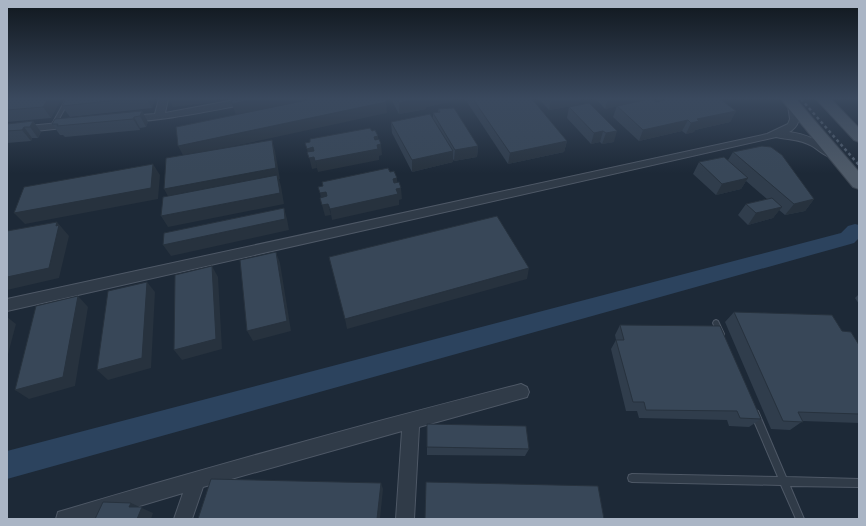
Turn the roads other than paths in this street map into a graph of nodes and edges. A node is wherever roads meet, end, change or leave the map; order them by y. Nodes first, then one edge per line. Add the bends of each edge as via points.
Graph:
1 (54, 124) edge
2 (83, 124) edge
3 (793, 124) edge
4 (808, 124) edge
5 (847, 124) edge
6 (52, 127) junction
7 (7, 131) edge
8 (770, 136) junction
9 (859, 137) edge
10 (840, 161) junction
11 (859, 183) edge
12 (7, 305) edge
13 (716, 322) dead end
14 (726, 344) edge
15 (521, 392) dead end
16 (753, 409) edge
17 (411, 420) junction
18 (632, 478) dead end
19 (197, 479) junction
20 (784, 481) junction
21 (859, 483) edge
22 (65, 519) edge
23 (183, 519) edge
24 (405, 519) edge
25 (800, 519) edge

1 - 6 lane
2 - 6 street
3 - 8 street via 786,130
4 - 10 main road
5 - 9 main road
6 - 7 street
8 - 10 street via 806,138
8 - 12 street
10 - 11 main road
13 - 14 lane
15 - 17 street
16 - 20 lane
17 - 19 street
17 - 24 street
18 - 20 lane
19 - 22 street
19 - 23 street
20 - 21 lane
20 - 25 lane

